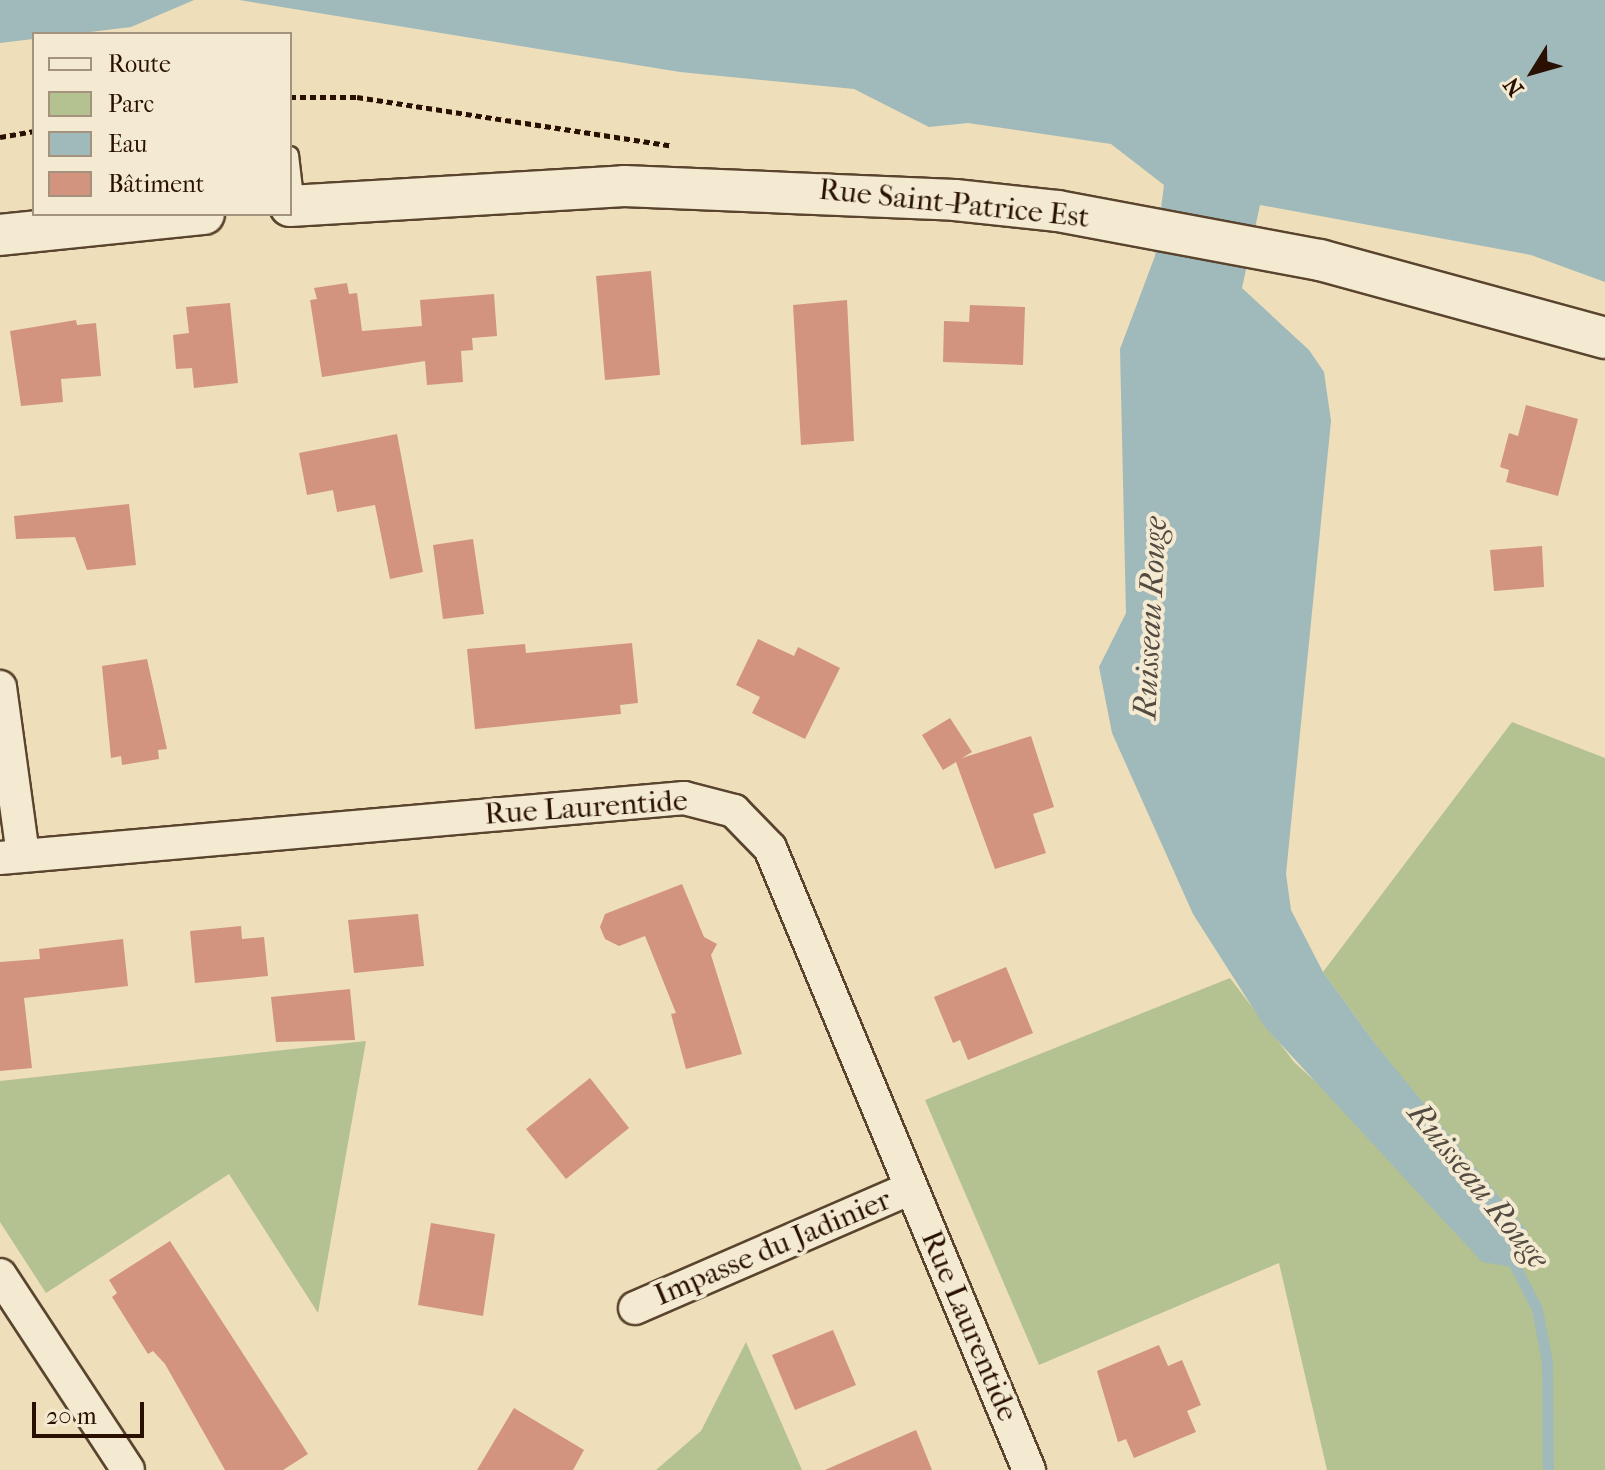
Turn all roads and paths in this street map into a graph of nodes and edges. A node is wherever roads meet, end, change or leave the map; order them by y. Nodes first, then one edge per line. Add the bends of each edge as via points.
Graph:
1 (292, 97) edge
2 (32, 131) edge
3 (0, 137) edge
4 (686, 149) dead end
5 (293, 206) edge
6 (185, 216) edge
7 (0, 235) edge
8 (1605, 338) edge
9 (0, 687) edge
10 (12, 857) edge
11 (911, 1188) junction
12 (0, 1275) edge
13 (635, 1308) dead end
14 (128, 1470) edge
15 (1029, 1470) edge

1 - 4 path via 357,97
2 - 3 path
5 - 8 street, Rue Saint-Patrice Est via 493,190 770,188 955,200 1156,228 1256,248
6 - 7 street
9 - 10 street
10 - 11 street, Rue Laurentide via 684,798 718,804 748,821 770,848
11 - 13 street, Impasse du Jadinier
11 - 15 street, Rue Laurentide
12 - 14 street

